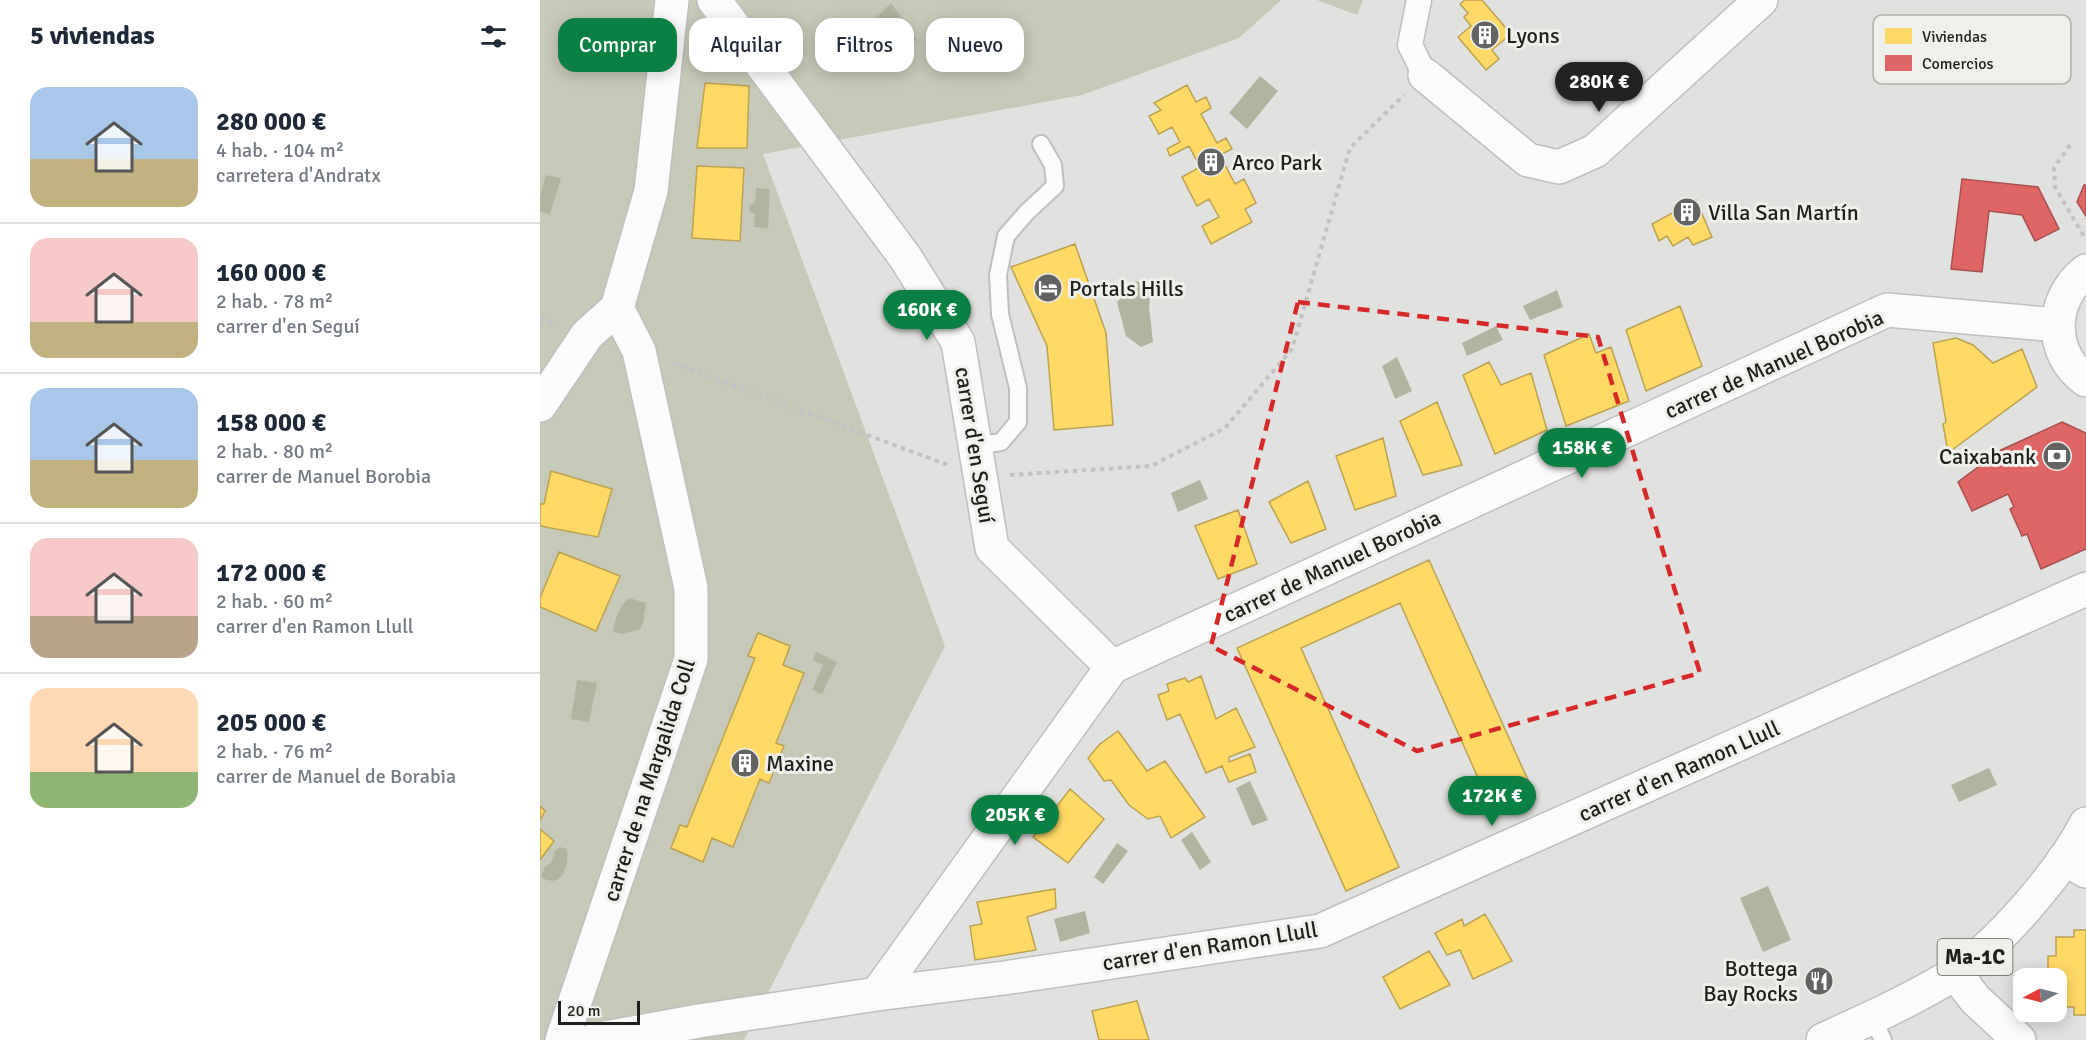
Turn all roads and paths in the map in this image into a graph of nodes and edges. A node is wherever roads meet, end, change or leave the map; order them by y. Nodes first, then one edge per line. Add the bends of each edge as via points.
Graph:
1 (672, 0) edge
2 (714, 0) edge
3 (1419, 0) edge
4 (1761, 0) edge
5 (1425, 75) junction
6 (1041, 144) dead end
7 (2070, 145) dead end
8 (2086, 240) edge
9 (2086, 271) edge
10 (617, 308) junction
11 (2058, 325) junction
12 (639, 351) junction
13 (2086, 380) edge
14 (540, 405) edge
15 (977, 461) junction
16 (2086, 589) edge
17 (1112, 667) junction
18 (2086, 824) edge
19 (2075, 865) edge
20 (1955, 973) junction
21 (877, 994) junction
22 (1877, 1029) edge
23 (703, 1031) edge
24 (562, 1040) edge
25 (594, 1040) edge
26 (1823, 1040) edge
27 (2019, 1040) edge

1 - 10 street via 651,191
2 - 15 street, carrer d'en Seguí via 905,257 958,342
3 - 5 street via 1410,45
4 - 5 street via 1594,151 1559,167 1528,160
5 - 15 path via 1350,148 1292,349 1225,428 1151,466
6 - 15 lane via 1053,165 1055,186 1006,236 998,275 1000,314 1018,388 1018,422
7 - 8 path via 2054,168 2055,188
9 - 11 street via 2067,292
10 - 12 street, carrer de na Margalida Coll
10 - 14 street via 587,335
11 - 13 street via 2065,356
11 - 17 street, carrer de Manuel Borobia via 1887,310
12 - 15 path
12 - 24 street, carrer de na Margalida Coll via 691,588 691,659
15 - 17 street, carrer d'en Seguí via 992,548
16 - 21 street, carrer d'en Ramon Llull via 1320,931
17 - 21 street
18 - 19 street, Ma-1C
19 - 20 street, Ma-1C via 2039,891 1985,949
20 - 22 street, Ma-1C
20 - 27 street via 1975,999
21 - 23 street, carrer d'en Ramon Llull
22 - 26 street, Ma-1C
23 - 25 street, carrer d'en Ramon Llull

